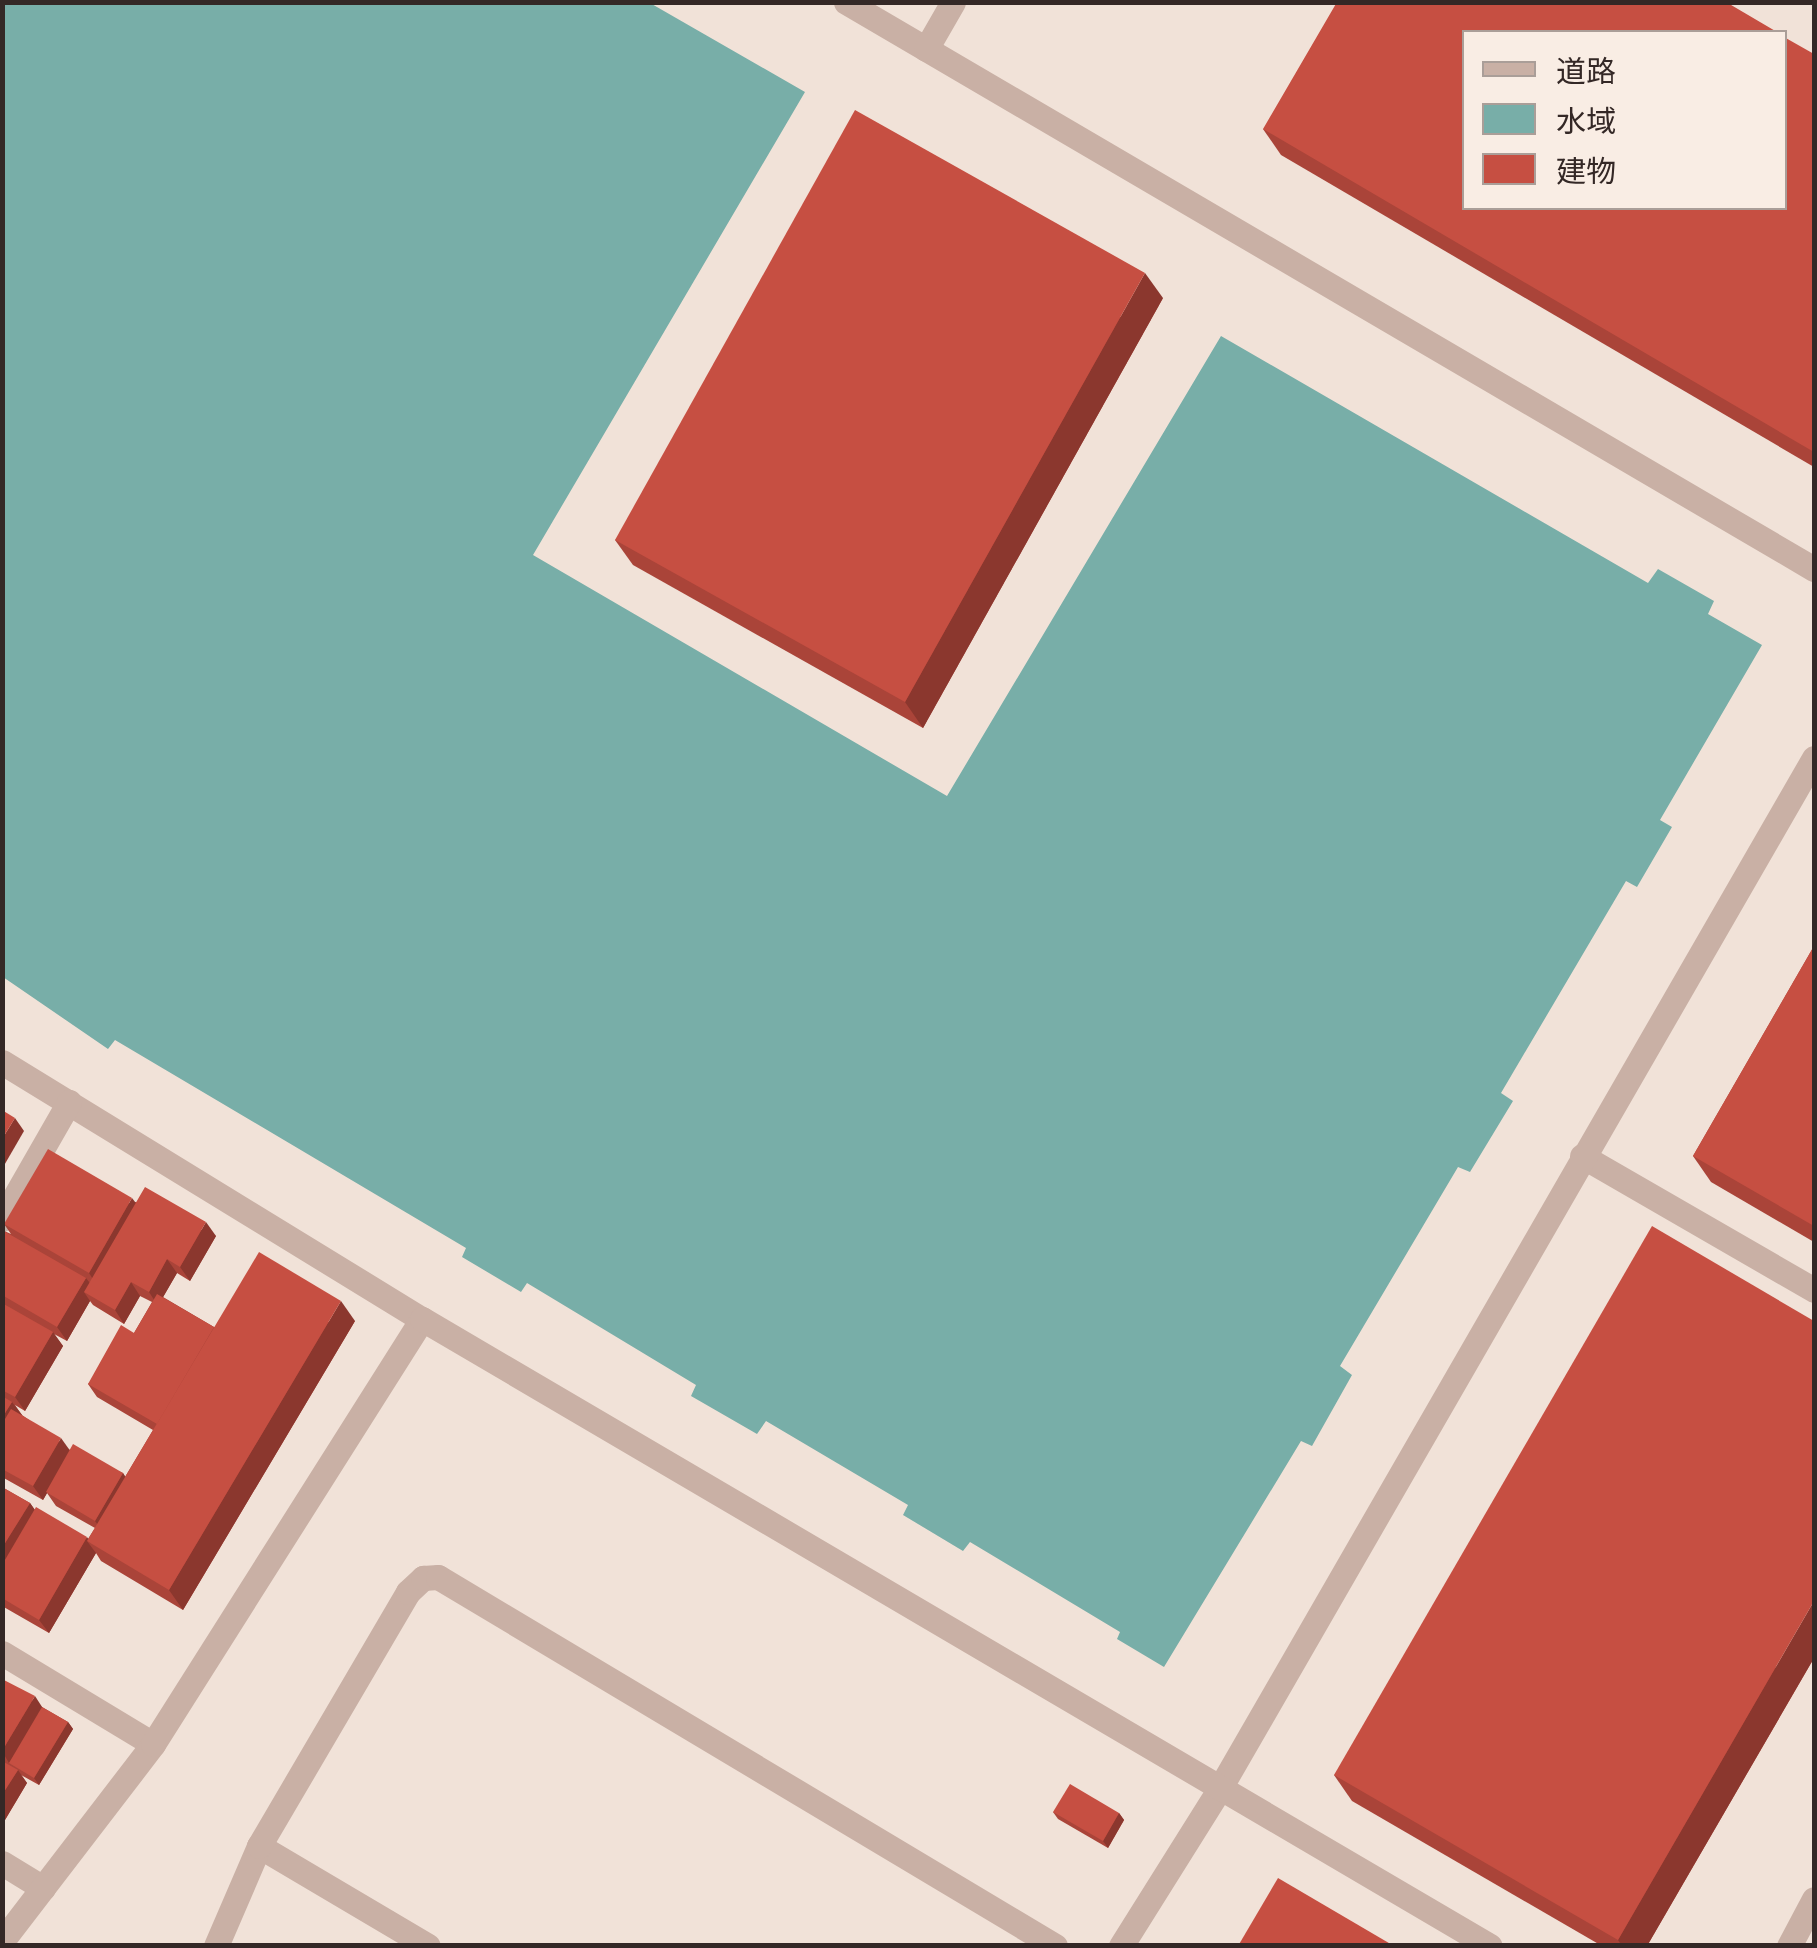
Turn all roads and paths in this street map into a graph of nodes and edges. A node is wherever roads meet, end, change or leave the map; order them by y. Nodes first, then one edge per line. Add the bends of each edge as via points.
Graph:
1 (846, 2) edge
2 (953, 2) edge
3 (926, 50) junction
4 (1814, 568) edge
5 (1814, 758) edge
6 (2, 1062) edge
7 (69, 1102) junction
8 (1582, 1156) junction
9 (2, 1218) edge
10 (1814, 1290) edge
11 (422, 1318) junction
12 (2, 1652) edge
13 (153, 1744) junction
14 (1220, 1788) junction
15 (259, 1846) junction
16 (2, 1863) edge
17 (43, 1888) junction
18 (1814, 1900) edge
19 (2, 1941) edge
20 (216, 1946) edge
21 (428, 1946) edge
22 (1055, 1946) edge
23 (1121, 1946) edge
24 (1490, 1946) edge
25 (1789, 1946) edge

1 - 3 street
2 - 3 street
3 - 4 street
5 - 8 street
6 - 7 street
7 - 9 street
7 - 11 street
8 - 10 street
8 - 14 street
11 - 13 street
11 - 14 street
12 - 13 street
13 - 17 street
14 - 23 street
14 - 24 street
15 - 20 street
15 - 21 street
15 - 22 street via 408,1592 423,1578 438,1578
16 - 17 street
17 - 19 street
18 - 25 street

